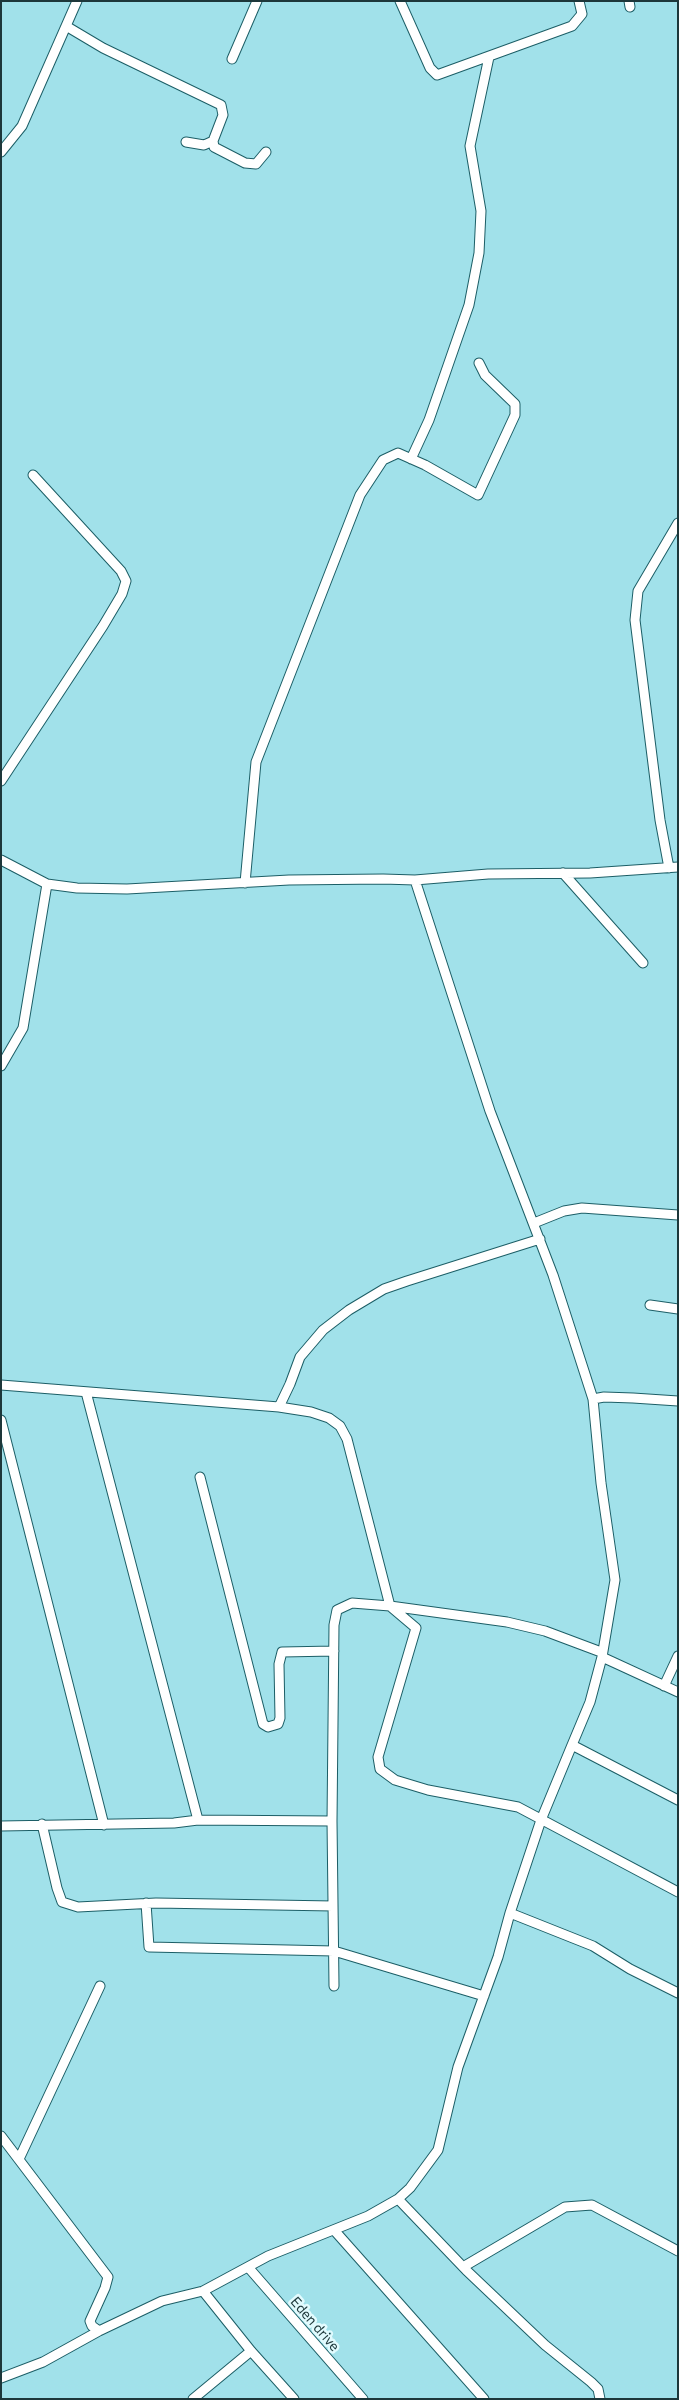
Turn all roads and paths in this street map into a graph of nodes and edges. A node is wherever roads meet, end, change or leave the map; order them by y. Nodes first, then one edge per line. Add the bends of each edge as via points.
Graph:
1 (77, 1) edge
2 (257, 1) edge
3 (400, 1) edge
4 (580, 1) edge
5 (66, 26) junction
6 (489, 57) junction
7 (232, 59) dead end
8 (213, 141) junction
9 (186, 142) dead end
10 (1, 152) edge
11 (266, 152) dead end
12 (480, 363) dead end
13 (411, 459) junction
14 (33, 475) dead end
15 (678, 523) edge
16 (1, 780) edge
17 (1, 860) edge
18 (673, 867) edge
19 (562, 873) junction
20 (415, 880) junction
21 (246, 883) junction
22 (47, 884) junction
23 (643, 963) dead end
24 (1, 1066) edge
25 (678, 1215) edge
26 (534, 1223) junction
27 (540, 1239) junction
28 (650, 1305) dead end
29 (678, 1309) edge
30 (1, 1385) edge
31 (86, 1392) junction
32 (593, 1400) junction
33 (678, 1401) edge
34 (279, 1407) junction
35 (1, 1420) edge
36 (200, 1477) dead end
37 (390, 1606) junction
38 (334, 1651) junction
39 (602, 1654) junction
40 (678, 1656) edge
41 (664, 1686) junction
42 (678, 1692) edge
43 (572, 1745) junction
44 (678, 1800) edge
45 (198, 1820) junction
46 (541, 1820) junction
47 (332, 1821) junction
48 (42, 1824) junction
49 (104, 1825) junction
50 (1, 1826) edge
51 (678, 1892) edge
52 (146, 1903) junction
53 (333, 1906) junction
54 (510, 1914) junction
55 (334, 1951) junction
56 (100, 1986) dead end
57 (334, 1986) dead end
58 (678, 1993) edge
59 (484, 1996) junction
60 (1, 2136) edge
61 (19, 2159) junction
62 (398, 2199) junction
63 (334, 2230) junction
64 (678, 2251) edge
65 (248, 2266) junction
66 (463, 2267) junction
67 (203, 2291) junction
68 (99, 2331) junction
69 (251, 2351) junction
70 (1, 2378) edge
71 (193, 2399) edge
72 (294, 2399) edge
73 (364, 2399) edge
74 (484, 2399) edge
75 (600, 2399) edge

1 - 5 street
2 - 7 street
3 - 6 street via 430,68 437,75
4 - 6 street via 582,14 572,26
5 - 8 street via 103,48 221,105 223,115
5 - 10 street via 22,126
6 - 13 street via 470,146 481,211 475,270 468,305 429,420
8 - 9 street via 204,145
8 - 11 street via 214,147 245,163 256,164
12 - 13 street via 485,375 515,404 515,415 478,495
13 - 21 street via 398,453 383,460 360,495 269,726 253,775
14 - 16 street via 121,571 126,582 103,626
15 - 18 street via 638,591 635,620 660,820
17 - 22 street
18 - 19 street
19 - 20 street via 488,874
19 - 23 street
20 - 21 street
20 - 26 street via 490,1111
21 - 22 street via 128,889
22 - 24 street via 23,1028
25 - 26 street via 582,1208 564,1211
26 - 27 street
27 - 32 street
27 - 34 street via 384,1289 349,1310 323,1330 300,1356
28 - 29 street
30 - 31 street
31 - 34 street
31 - 45 street
32 - 33 street via 604,1397
32 - 39 street via 600,1483 614,1580
34 - 37 street via 312,1412 330,1418 340,1426 356,1470
35 - 49 street
36 - 38 street via 263,1724 278,1724 280,1718 279,1664 282,1652
37 - 38 street via 352,1603 337,1610
37 - 39 street via 507,1622 545,1631
37 - 46 street via 416,1628 378,1757 380,1769 395,1780 428,1790 518,1806
38 - 47 street
39 - 41 street
39 - 43 street via 590,1702
40 - 41 street
41 - 42 street
43 - 44 street
43 - 46 street
45 - 47 street
45 - 49 street
46 - 51 street
46 - 54 street
47 - 53 street
48 - 49 street
48 - 50 street
48 - 52 street via 62,1902 78,1907
52 - 53 street
52 - 55 street via 148,1947
53 - 55 street
54 - 58 street via 593,1946
54 - 59 street
55 - 57 street
55 - 59 street
56 - 61 street
59 - 62 street via 458,2068 438,2150
60 - 61 street
61 - 68 street via 108,2277 90,2321
62 - 63 street
62 - 66 street
63 - 65 street
63 - 74 street
64 - 66 street via 592,2205 565,2207
65 - 67 street
65 - 73 street, Eden drive
66 - 75 street via 545,2345 591,2382 598,2389
67 - 68 street via 162,2301
67 - 69 street
68 - 70 street via 43,2362
69 - 71 street
69 - 72 street

